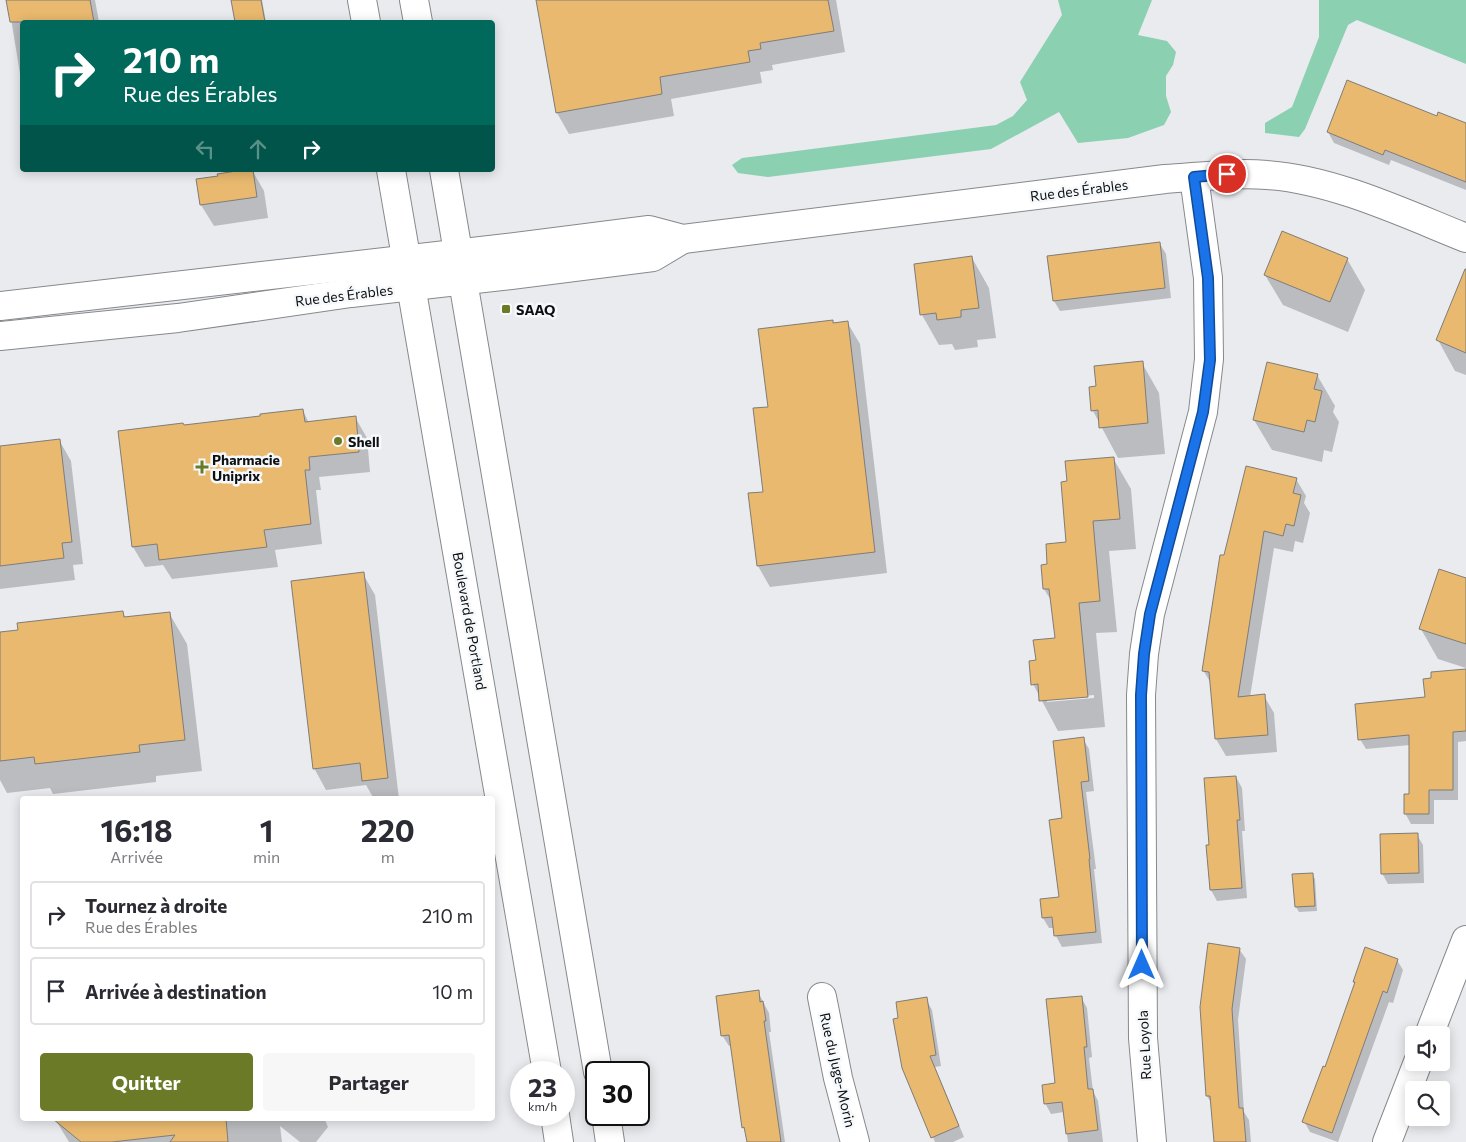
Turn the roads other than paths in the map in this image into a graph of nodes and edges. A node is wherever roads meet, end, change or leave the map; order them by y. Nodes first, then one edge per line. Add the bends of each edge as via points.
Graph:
1 (362, 0) edge
2 (414, 0) edge
3 (366, 20) edge
4 (418, 20) edge
5 (391, 172) edge
6 (444, 172) edge
7 (1194, 177) junction
8 (1466, 238) edge
9 (683, 239) junction
10 (458, 254) junction
11 (407, 259) junction
12 (462, 281) junction
13 (411, 286) junction
14 (0, 306) edge
15 (0, 336) edge
16 (1466, 940) edge
17 (822, 997) dead end
18 (1433, 1026) edge
19 (545, 1061) edge
20 (596, 1061) edge
21 (1415, 1071) edge
22 (557, 1126) edge
23 (608, 1126) edge
24 (559, 1142) edge
25 (610, 1142) edge
26 (855, 1142) edge
27 (1152, 1142) edge
28 (1388, 1142) edge

1 - 3 street
2 - 4 street
5 - 11 street, Boulevard de Portland
6 - 10 street
7 - 8 street, Rue des Érables via 1269,175 1307,181 1344,191
7 - 9 street, Rue des Érables
7 - 27 street, Rue Loyola via 1208,278 1210,360 1203,412 1150,614 1141,695 1143,1038
9 - 10 street, Rue des Érables via 649,230
9 - 12 street, Rue des Érables via 653,258
10 - 11 street, Rue des Érables
10 - 12 street
11 - 13 street, Boulevard de Portland
11 - 14 street, Rue des Érables
12 - 13 street, Rue des Érables
12 - 20 street
13 - 15 street, Rue des Érables via 178,318
13 - 19 street, Boulevard de Portland
16 - 18 street
17 - 26 street, Rue du Juge-Morin
21 - 28 street
22 - 24 street
23 - 25 street

